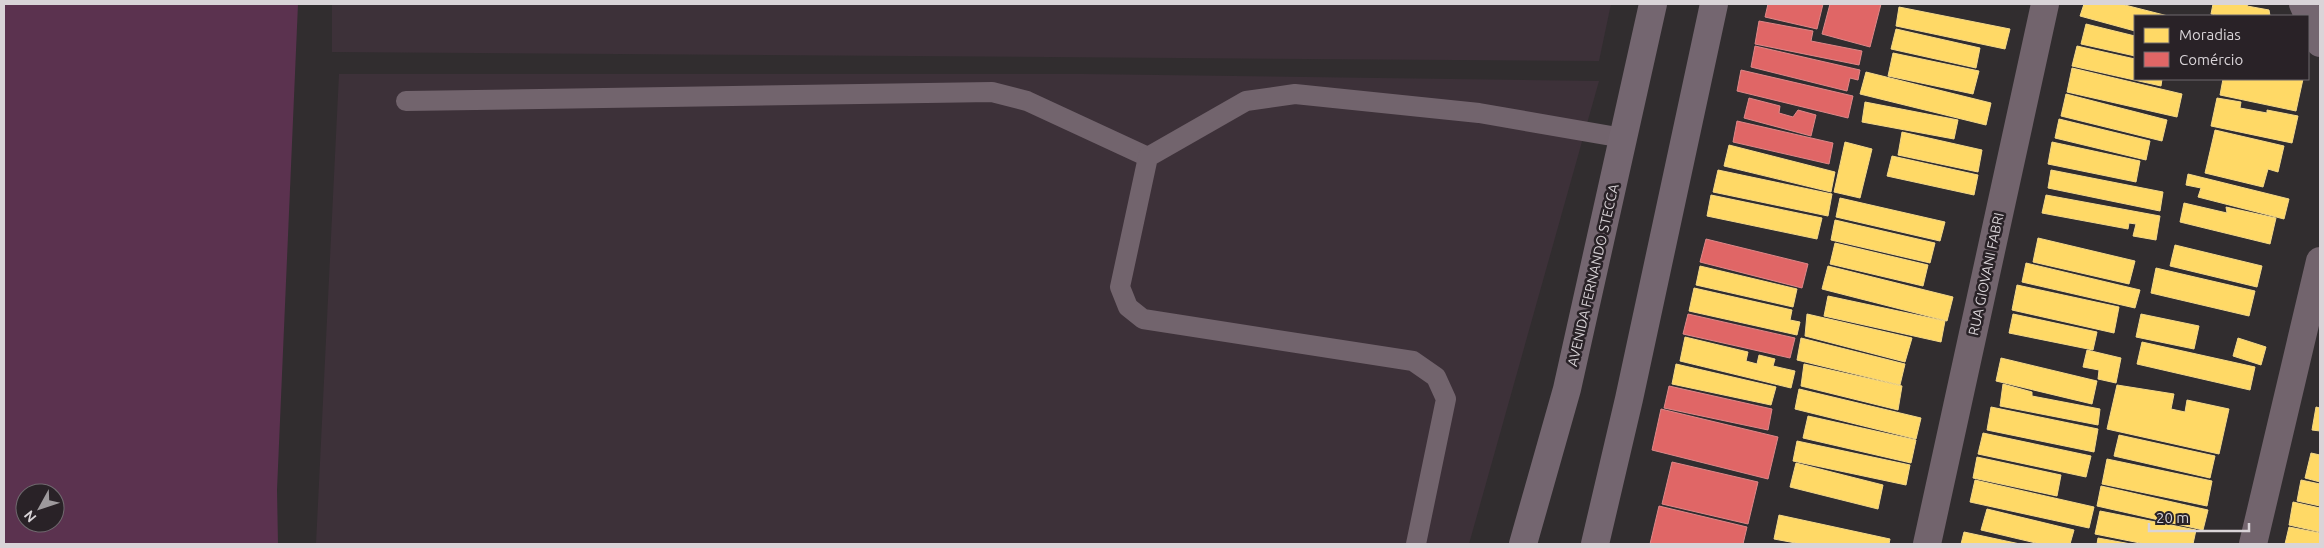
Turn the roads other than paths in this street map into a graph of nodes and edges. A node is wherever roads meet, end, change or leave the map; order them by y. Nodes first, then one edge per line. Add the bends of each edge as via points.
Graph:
1 (1654, 4) edge
2 (1714, 4) edge
3 (2045, 4) edge
4 (2309, 18) edge
5 (2320, 43) edge
6 (406, 101) dead end
7 (1623, 138) junction
8 (1148, 157) junction
9 (2320, 261) edge
10 (1416, 544) edge
11 (1523, 544) edge
12 (1595, 544) edge
13 (1927, 544) edge
14 (2253, 544) edge

1 - 7 main road, AVENIDA FERNANDO STECCA
2 - 12 main road
3 - 13 street, RUA GIOVANI FABRI
4 - 5 main road
6 - 8 lane via 992,92 1027,101
7 - 8 lane via 1479,112 1295,94 1246,101
7 - 11 main road, AVENIDA FERNANDO STECCA via 1567,389
8 - 10 lane via 1120,287 1128,307 1143,319 1413,361 1436,377 1446,399
9 - 14 street

